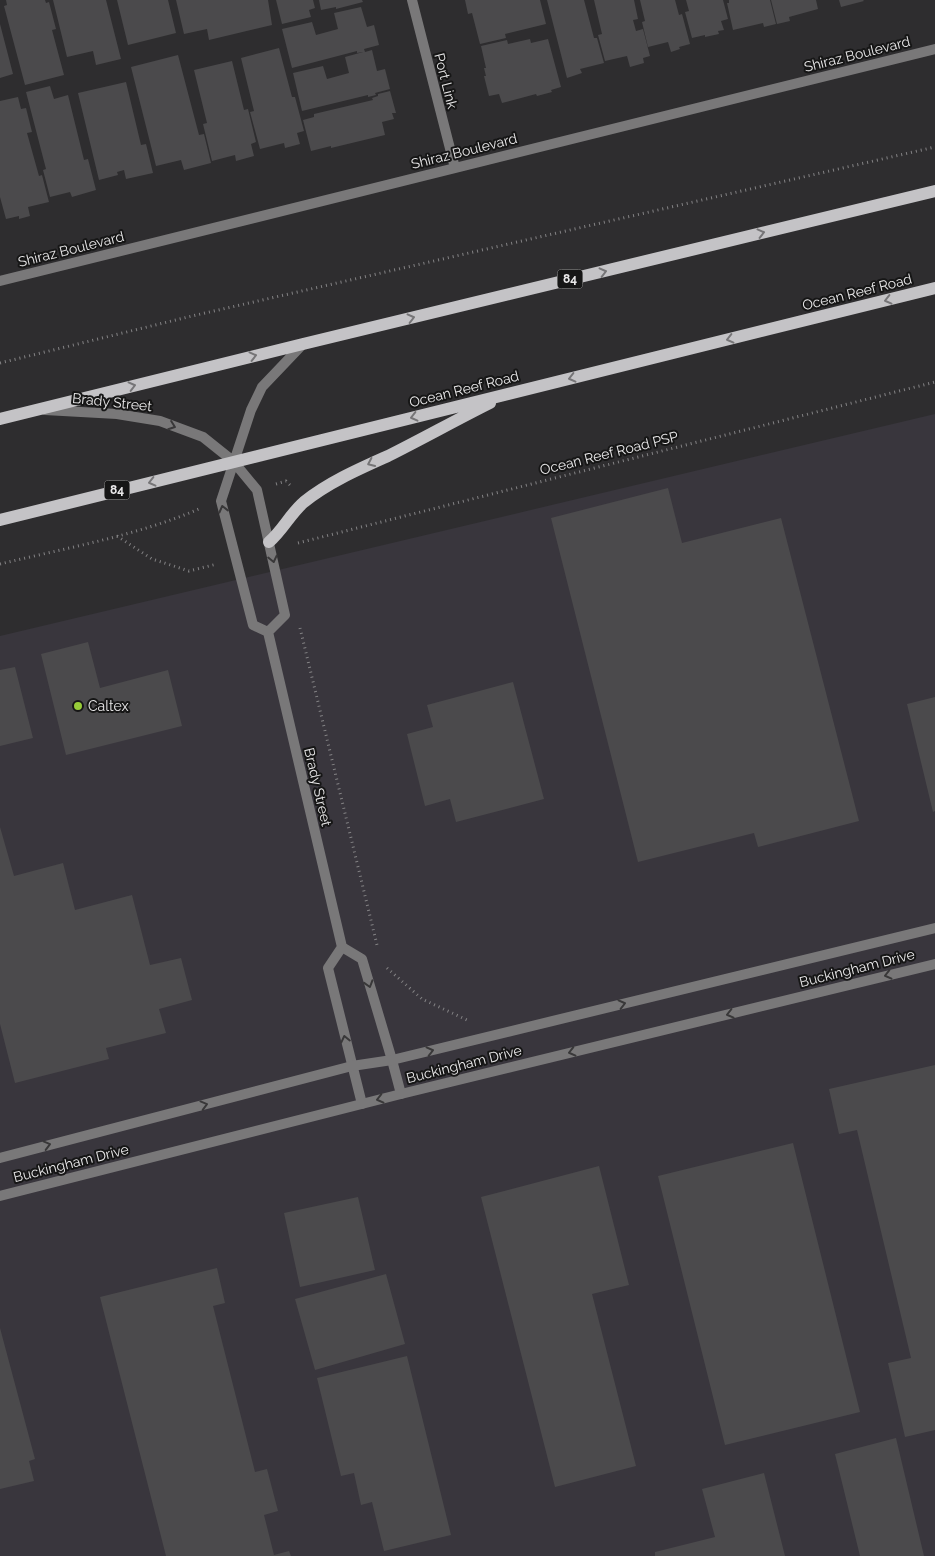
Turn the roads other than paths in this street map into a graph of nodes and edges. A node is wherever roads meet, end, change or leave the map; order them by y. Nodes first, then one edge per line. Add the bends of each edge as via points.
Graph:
1 (412, 0) edge
2 (935, 49) edge
3 (455, 168) junction
4 (935, 192) edge
5 (0, 281) edge
6 (935, 288) edge
7 (303, 344) junction
8 (508, 393) junction
9 (37, 410) junction
10 (0, 419) edge
11 (233, 461) junction
12 (0, 520) edge
13 (270, 546) junction
14 (268, 632) junction
15 (935, 928) edge
16 (342, 947) junction
17 (935, 964) edge
18 (392, 1060) junction
19 (352, 1066) junction
20 (400, 1094) junction
21 (362, 1104) junction
22 (0, 1158) edge
23 (0, 1196) edge

1 - 3 street, Port Link
2 - 3 street, Shiraz Boulevard
3 - 5 street, Shiraz Boulevard
7 -> 4 main road, 84
6 -> 8 main road, Ocean Reef Road / 84
9 -> 7 main road, 84
7 - 11 street via 262,386 250,410
8 -> 11 main road, Ocean Reef Road / 84
8 -> 13 main road via 351,473 305,502
9 - 10 main road, 84
9 -> 11 street, Brady Street via 117,414 160,421 203,437
11 -> 12 main road, Ocean Reef Road / 84
11 - 13 street, Brady Street via 257,490
14 -> 11 street via 253,625 221,501
13 -> 14 street, Brady Street via 285,615
14 - 16 street, Brady Street
18 -> 15 street, Buckingham Drive
16 -> 18 street via 362,959
19 -> 16 street via 328,968
17 -> 20 street, Buckingham Drive
18 - 19 street, Buckingham Drive
18 - 20 street
19 - 21 street
22 -> 19 street, Buckingham Drive
20 -> 21 street, Buckingham Drive
21 - 23 street, Buckingham Drive

